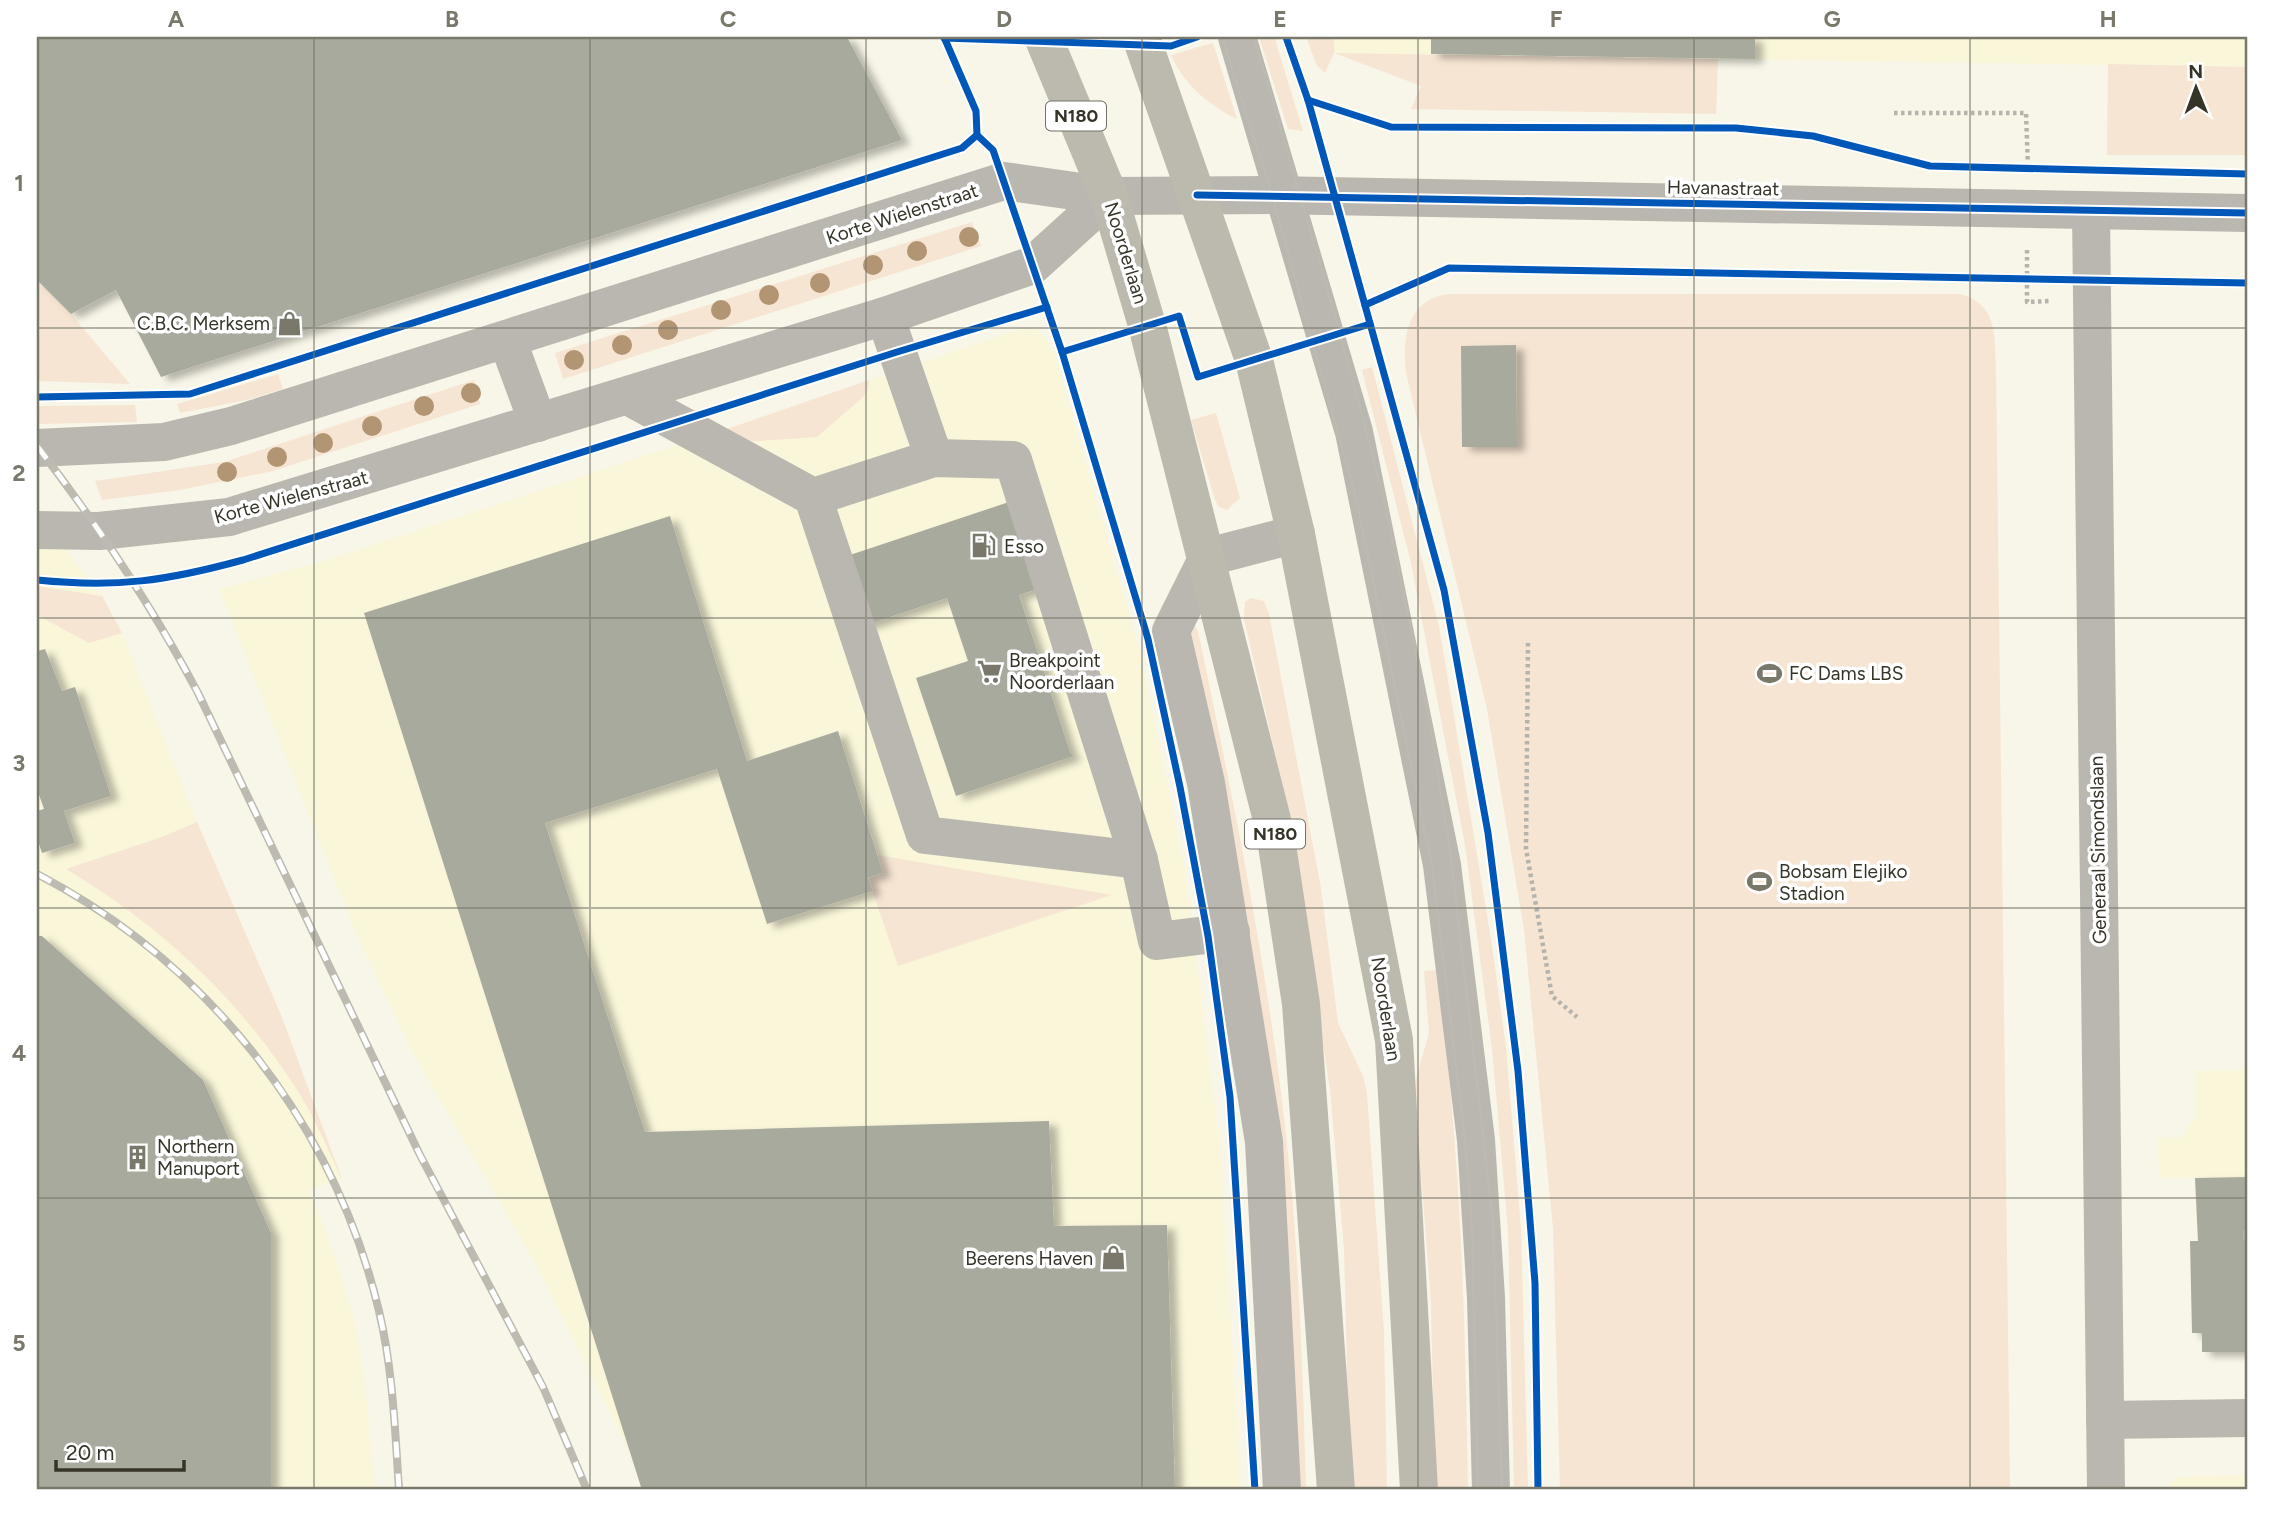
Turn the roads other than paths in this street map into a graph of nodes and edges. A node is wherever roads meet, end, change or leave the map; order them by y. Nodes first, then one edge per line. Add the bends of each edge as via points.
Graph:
1 (1043, 37) edge
2 (1142, 37) edge
3 (1237, 37) edge
4 (1197, 195) junction
5 (1109, 196) junction
6 (1285, 196) junction
7 (2091, 211) junction
8 (2247, 213) edge
9 (885, 316) junction
10 (507, 339) junction
11 (628, 396) junction
12 (538, 423) junction
13 (37, 448) edge
14 (934, 458) junction
15 (813, 497) junction
16 (37, 530) edge
17 (1297, 534) junction
18 (1208, 557) junction
19 (1139, 860) junction
20 (1231, 932) junction
21 (2247, 1418) edge
22 (2105, 1420) junction
23 (1282, 1490) edge
24 (1336, 1490) edge
25 (1419, 1490) edge
26 (1491, 1490) edge
27 (2106, 1490) edge

1 - 5 main road, Noorderlaan / N180
2 - 4 main road, Noorderlaan
3 - 6 street
4 - 5 street, Havanastraat
4 - 6 street, Havanastraat
4 - 17 main road, Noorderlaan via 1254,360
5 - 9 street, Korte Wielenstraat via 1034,265
5 - 10 street, Korte Wielenstraat via 1004,181
5 - 18 main road, Noorderlaan / N180
6 - 7 street, Havanastraat
6 - 26 street via 1354,432 1442,865 1477,1153
7 - 8 street, Havanastraat
7 - 22 street, Generaal Simondslaan
9 - 11 street, Korte Wielenstraat
9 - 14 street
10 - 12 street
10 - 13 street, Korte Wielenstraat via 164,442
11 - 12 street, Korte Wielenstraat
11 - 15 street
12 - 16 street, Korte Wielenstraat via 229,517 100,531
14 - 15 street
14 - 19 street via 1013,460
15 - 19 street via 925,835
17 - 18 street
17 - 25 main road, Noorderlaan via 1394,1040
18 - 20 street via 1171,631 1206,783
18 - 24 main road, Noorderlaan / N180 via 1275,832 1301,1004
19 - 20 street via 1157,941
20 - 23 street via 1264,1142
21 - 22 street
22 - 27 street, Generaal Simondslaan

